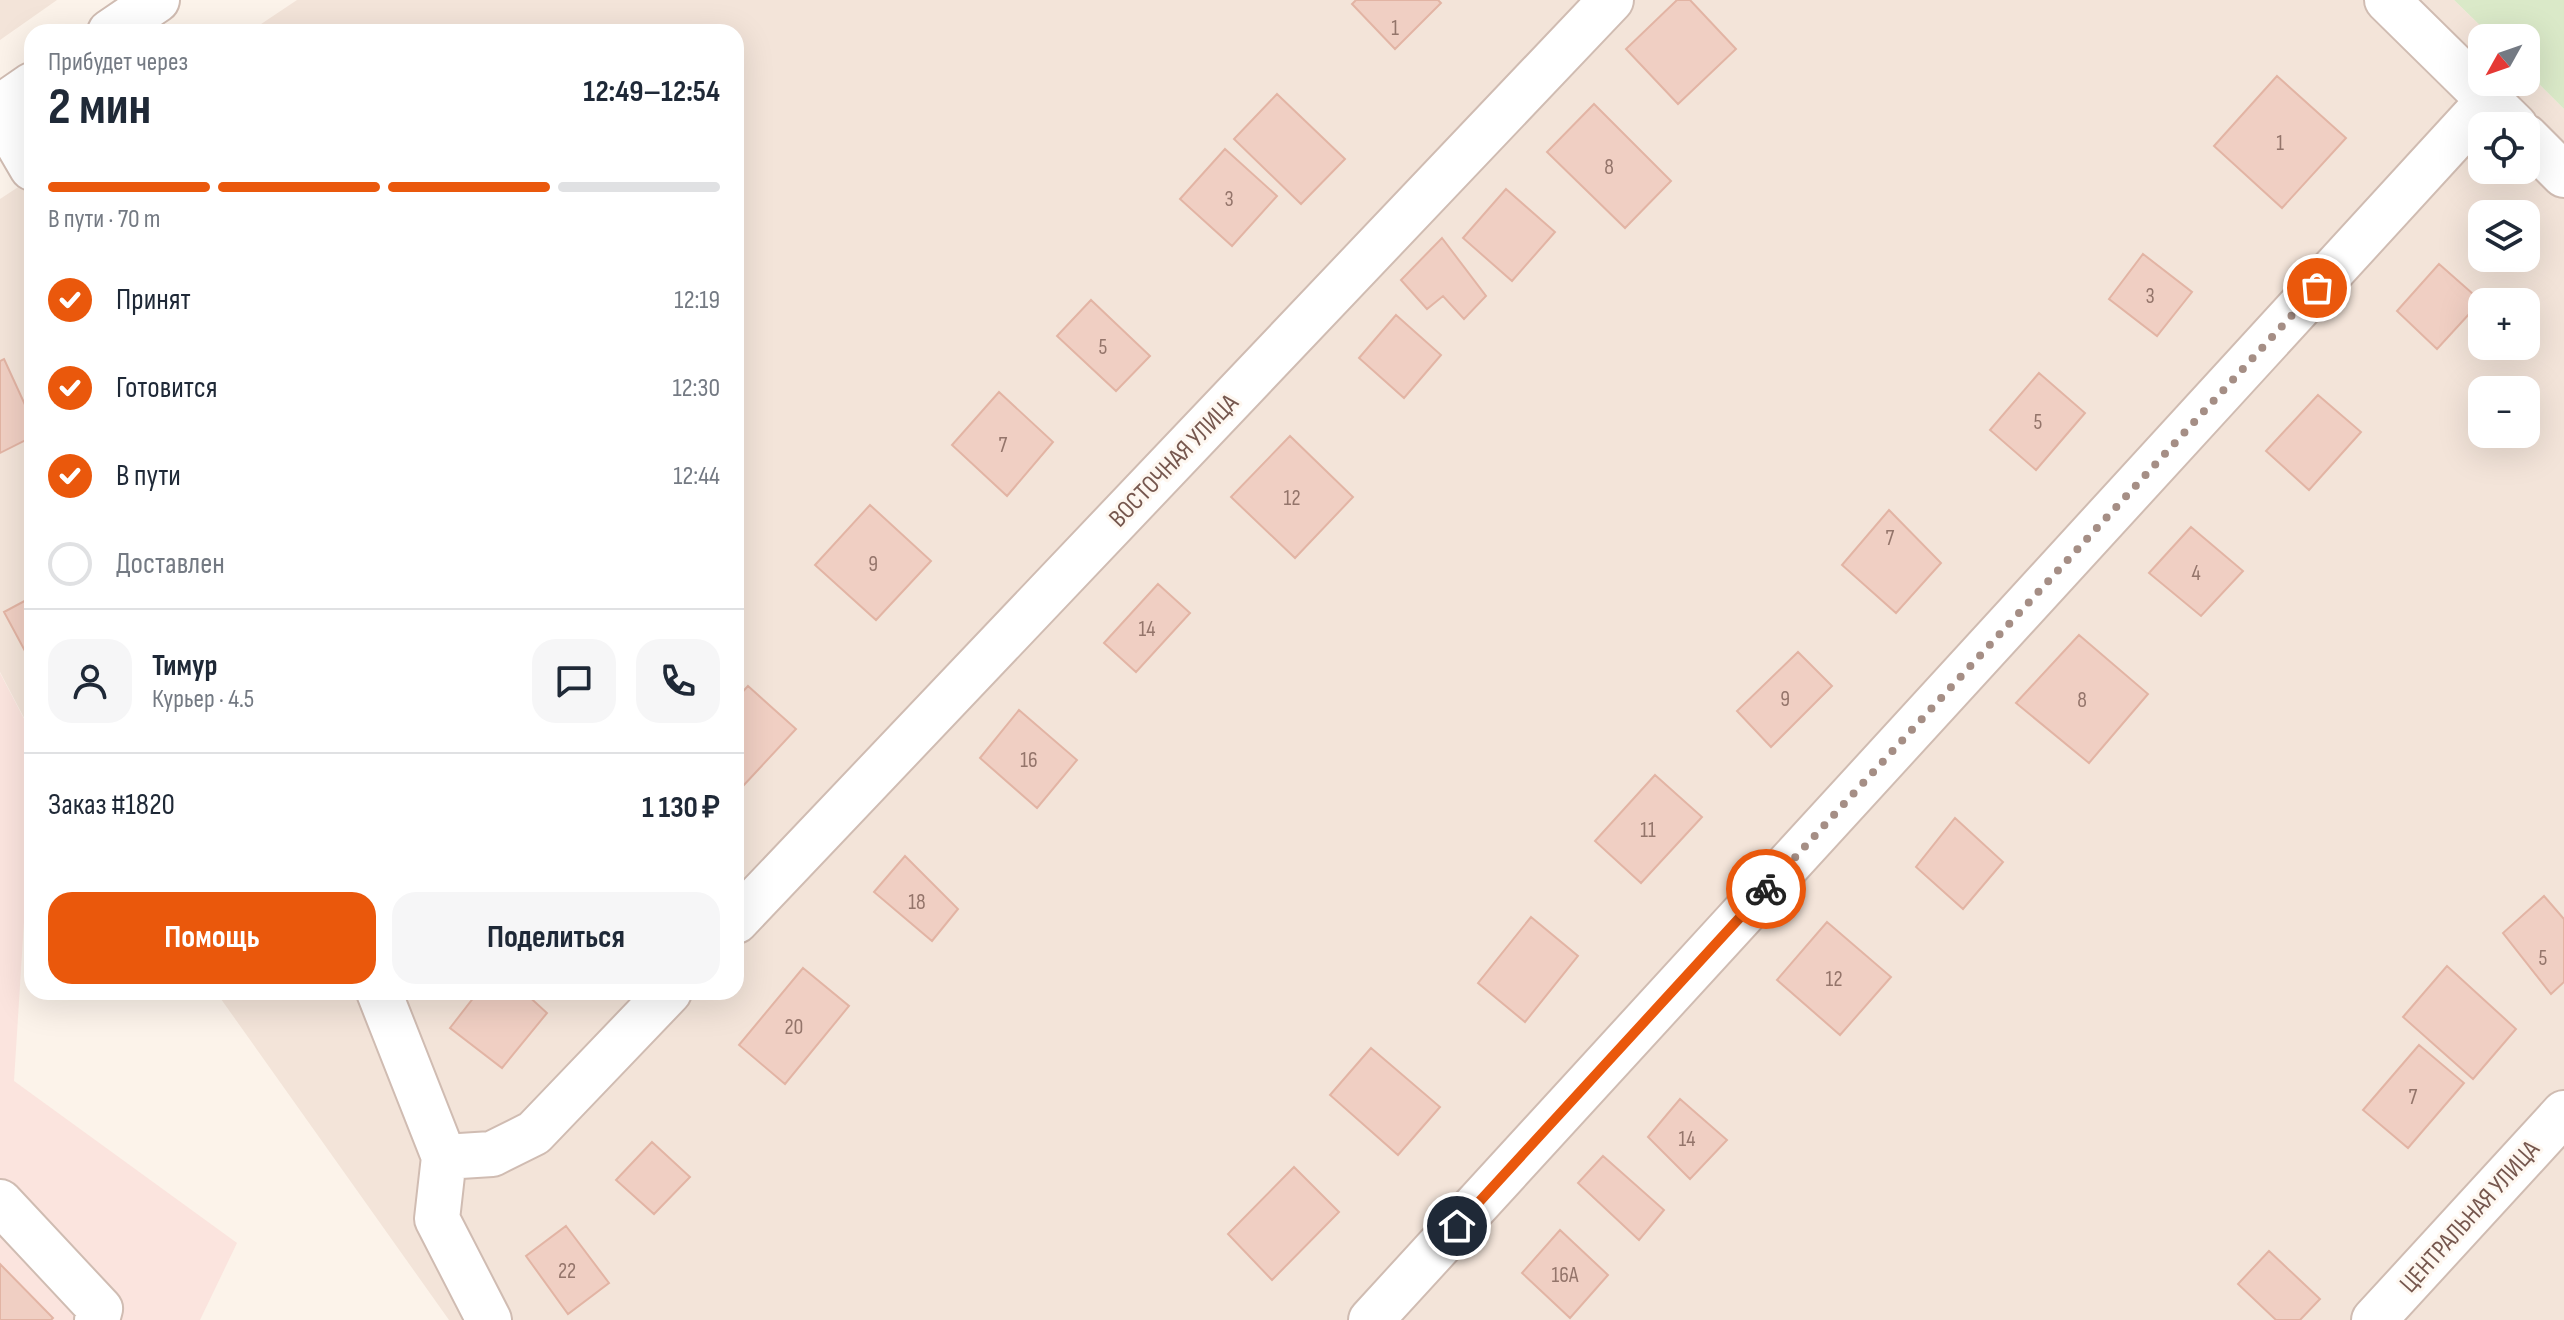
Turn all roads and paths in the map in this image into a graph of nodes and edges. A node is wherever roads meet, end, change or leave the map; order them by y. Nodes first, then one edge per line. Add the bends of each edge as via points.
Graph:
1 (157, 0) edge
2 (1611, 0) edge
3 (2387, 0) edge
4 (122, 24) edge
5 (18, 98) edge
6 (2501, 112) edge
7 (24, 128) edge
8 (2468, 149) edge
9 (2540, 151) edge
10 (2564, 175) edge
11 (744, 913) edge
12 (382, 1000) edge
13 (661, 1000) edge
14 (2564, 1113) edge
15 (444, 1157) junction
16 (0, 1202) edge
17 (97, 1320) edge
18 (489, 1320) edge
19 (1371, 1320) edge
20 (2374, 1320) edge

1 - 4 street
2 - 11 street, ВОСТОЧНАЯ УЛИЦА
3 - 6 street
5 - 7 street
8 - 19 street
9 - 10 street
12 - 15 street
13 - 15 street via 534,1133 492,1154
14 - 20 street, ЦЕНТРАЛЬНАЯ УЛИЦА
15 - 18 street via 437,1219
16 - 17 street via 100,1309

